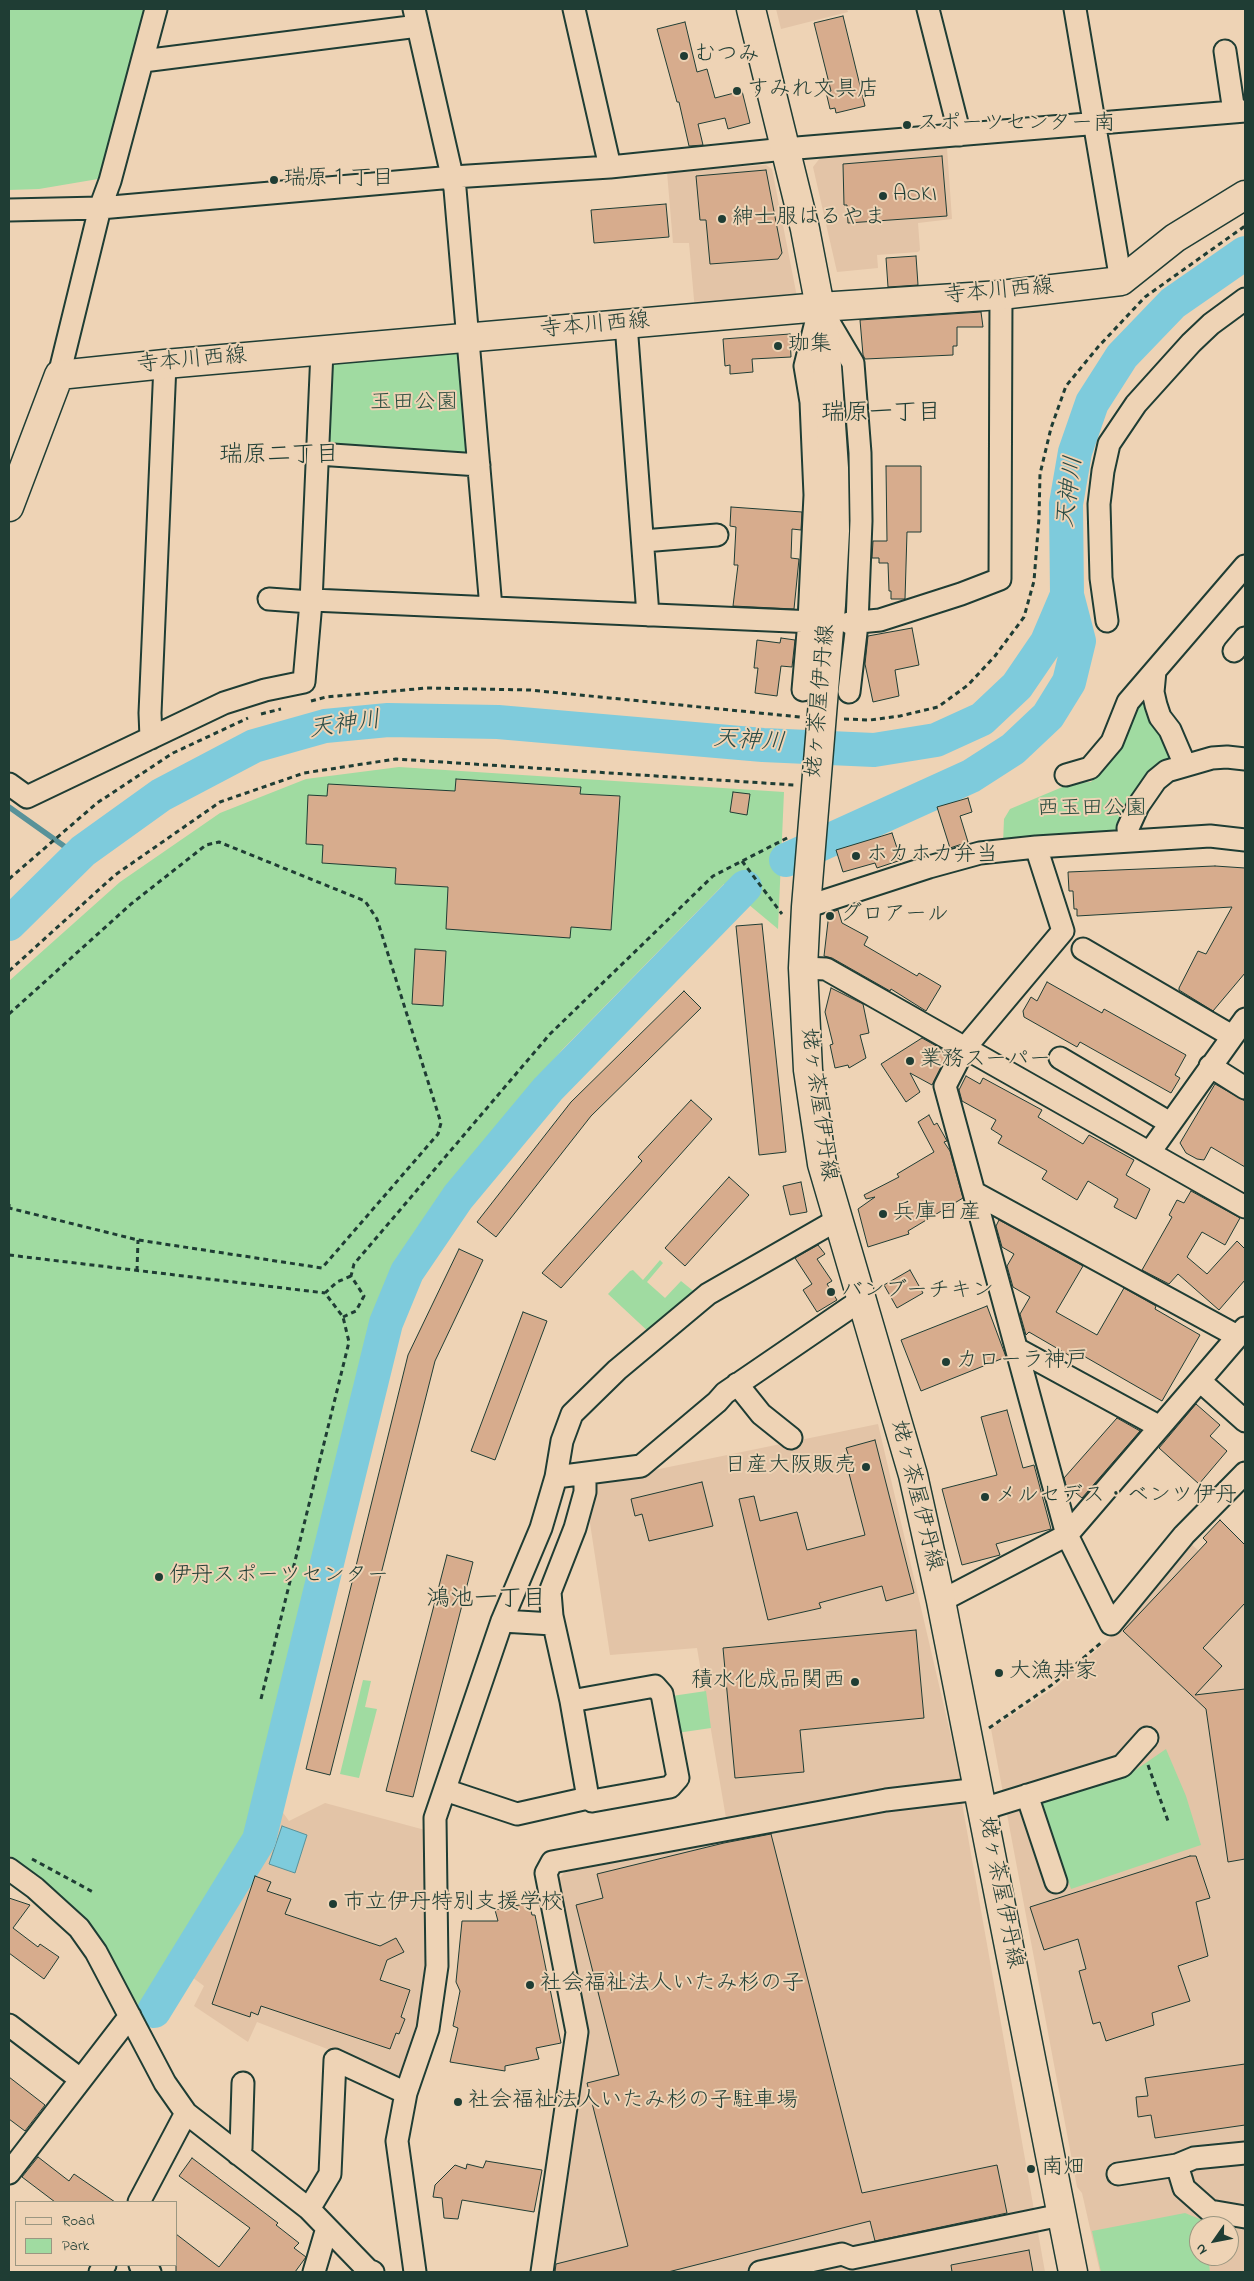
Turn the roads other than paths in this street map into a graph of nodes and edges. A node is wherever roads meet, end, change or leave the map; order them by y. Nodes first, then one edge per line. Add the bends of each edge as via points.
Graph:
1 (156, 9) edge
2 (574, 9) edge
3 (751, 9) edge
4 (928, 9) edge
5 (1075, 9) edge
6 (416, 17) edge
7 (1225, 51) dead end
8 (143, 62) junction
9 (1240, 111) edge
10 (1093, 123) junction
11 (960, 135) junction
12 (785, 149) junction
13 (610, 167) junction
14 (453, 177) junction
15 (1245, 195) edge
16 (100, 208) junction
17 (9, 210) edge
18 (1121, 281) junction
19 (1001, 295) junction
20 (1245, 299) edge
21 (820, 307) junction
22 (626, 324) junction
23 (467, 338) junction
24 (322, 351) junction
25 (165, 364) junction
26 (59, 375) junction
27 (318, 454) junction
28 (478, 465) junction
29 (9, 507) edge
30 (717, 535) dead end
31 (643, 541) junction
32 (1245, 566) edge
33 (269, 599) dead end
34 (312, 601) junction
35 (492, 608) junction
36 (648, 615) junction
37 (1107, 621) dead end
38 (812, 622) junction
39 (853, 624) junction
40 (1155, 670) junction
41 (803, 690) dead end
42 (849, 692) dead end
43 (151, 738) junction
44 (1245, 759) edge
45 (1185, 765) junction
46 (1066, 774) dead end
47 (9, 784) edge
48 (1245, 840) edge
49 (1129, 841) junction
50 (1036, 846) junction
51 (795, 913) junction
52 (1083, 949) dead end
53 (803, 968) junction
54 (1245, 1019) edge
55 (1232, 1036) junction
56 (964, 1049) junction
57 (1060, 1058) dead end
58 (1210, 1066) junction
59 (1245, 1088) edge
60 (1170, 1123) junction
61 (1150, 1152) junction
62 (975, 1193) junction
63 (1245, 1207) edge
64 (837, 1220) junction
65 (861, 1300) junction
66 (1241, 1332) edge
67 (1017, 1349) junction
68 (1200, 1381) junction
69 (737, 1384) junction
70 (1245, 1421) edge
71 (1160, 1427) junction
72 (792, 1438) dead end
73 (1245, 1473) edge
74 (584, 1474) junction
75 (556, 1477) junction
76 (1067, 1535) junction
77 (942, 1601) junction
78 (502, 1621) junction
79 (554, 1624) junction
80 (571, 1701) junction
81 (1143, 1742) road end
82 (445, 1790) junction
83 (1027, 1795) junction
84 (588, 1798) junction
85 (981, 1799) junction
86 (9, 1869) edge
87 (1056, 1882) dead end
88 (130, 2016) junction
89 (9, 2025) edge
90 (80, 2079) junction
91 (243, 2083) dead end
92 (406, 2092) junction
93 (186, 2113) junction
94 (1245, 2153) edge
95 (238, 2154) junction
96 (13, 2159) edge
97 (1177, 2165) junction
98 (1118, 2174) dead end
99 (140, 2201) edge
100 (309, 2209) junction
101 (1061, 2215) junction
102 (1245, 2217) edge
103 (327, 2228) junction
104 (314, 2272) edge
105 (373, 2272) edge
106 (415, 2272) edge
107 (542, 2272) edge
108 (760, 2272) edge
109 (1073, 2272) edge

1 - 8 street
2 - 13 street
3 - 12 main road, 姥ヶ茶屋伊丹線
4 - 11 street
5 - 10 street
6 - 8 street
6 - 14 street
7 - 9 street
8 - 16 street
9 - 10 street
10 - 11 street
10 - 18 street
11 - 12 street
12 - 13 street
12 - 21 main road, 姥ヶ茶屋伊丹線
13 - 14 street
14 - 16 street
14 - 23 street
15 - 18 main road via 1175,238
16 - 17 street
16 - 26 street
18 - 19 main road, 寺本川西線
19 - 21 main road, 寺本川西線
19 - 39 street via 1000,579 880,620
20 - 37 street via 1191,343 1136,404 1109,444 1099,504 1101,578
21 - 22 main road, 寺本川西線
21 - 38 street via 805,366 815,495
21 - 39 street via 853,363 861,521
21 - 51 main road, 姥ヶ茶屋伊丹線 via 825,337 834,477 831,605 821,723 807,778 801,833 809,861
22 - 23 main road, 寺本川西線
22 - 31 street
23 - 24 main road, 寺本川西線
23 - 28 street
24 - 25 main road, 寺本川西線
24 - 27 street
25 - 26 main road, 寺本川西線
25 - 43 street
26 - 29 main road
27 - 28 street
27 - 34 street
28 - 35 street
30 - 31 street
31 - 36 street
32 - 40 street
33 - 34 street
34 - 35 street
34 - 43 street via 304,682 224,703
35 - 36 street
36 - 38 street
38 - 41 street
39 - 42 street
40 - 45 street via 1156,705
40 - 46 street via 1128,702 1112,742 1090,768
43 - 47 street via 27,797
44 - 45 street via 1212,758
45 - 49 street via 1167,771 1147,791 1128,828
48 - 49 street via 1210,836
49 - 50 street
50 - 51 street via 980,853
50 - 56 street via 1063,931
51 - 53 main road, 姥ヶ茶屋伊丹線
52 - 55 street
53 - 56 street via 826,969
53 - 64 main road, 姥ヶ茶屋伊丹線 via 808,1070 822,1164
54 - 55 street
55 - 58 street
56 - 61 street
56 - 62 street via 946,1086
57 - 60 street
58 - 59 street
58 - 60 street
60 - 61 street
61 - 63 street
62 - 66 street
62 - 67 street
64 - 65 main road, 姥ヶ茶屋伊丹線
64 - 75 street via 708,1294 617,1370 572,1414 562,1441
65 - 69 street
65 - 77 main road, 姥ヶ茶屋伊丹線 via 912,1475
66 - 68 street
67 - 71 street
67 - 76 street
68 - 70 street
68 - 71 street
69 - 72 street via 761,1414
69 - 74 street via 641,1466
71 - 76 street
73 - 76 street via 1184,1535 1111,1624
74 - 75 street
74 - 79 street via 585,1492 575,1528 550,1592
75 - 78 street via 541,1528
76 - 77 street
77 - 85 main road, 姥ヶ茶屋伊丹線
78 - 79 street
78 - 82 street
79 - 80 street
80 - 84 street
80 - 84 street via 655,1686 662,1694 678,1778 670,1787 592,1801
81 - 83 street via 1122,1766
82 - 84 street via 517,1814
82 - 92 street via 435,1818 437,1966 428,2029
83 - 85 street
83 - 87 street
85 - 101 main road, 姥ヶ茶屋伊丹線
85 - 107 street via 886,1800 552,1862 546,1873 577,2032
86 - 88 street via 79,1928 100,1958
88 - 90 street
88 - 93 street
89 - 90 street
90 - 96 street
91 - 95 street via 241,2148
92 - 100 street via 335,2060 330,2174
92 - 106 street via 397,2141
93 - 95 street
93 - 99 street
94 - 97 street via 1194,2158
95 - 100 street
97 - 98 street
97 - 102 street via 1184,2188 1210,2211
100 - 103 street
101 - 108 street via 852,2258 842,2254
101 - 109 main road, 姥ヶ茶屋伊丹線
103 - 104 street
103 - 105 street

